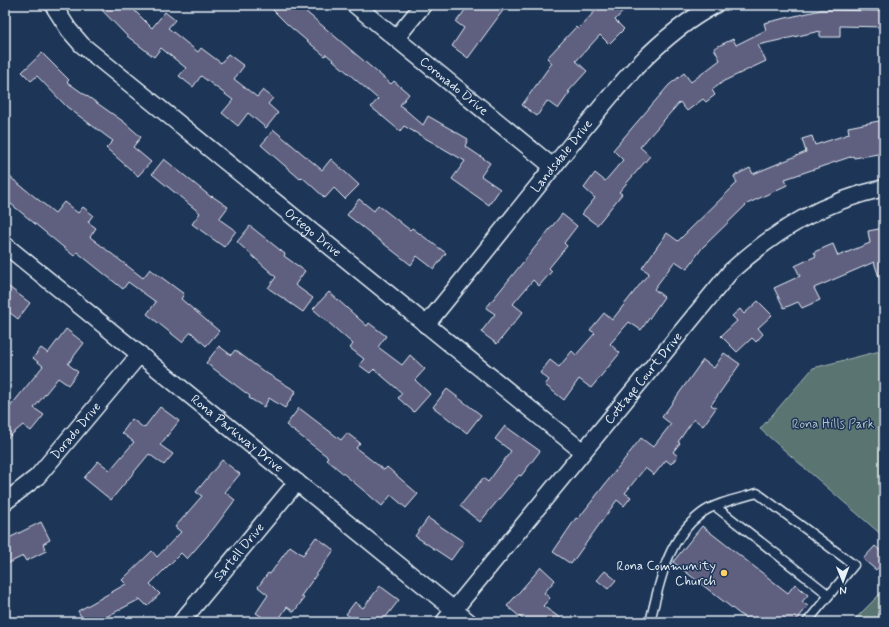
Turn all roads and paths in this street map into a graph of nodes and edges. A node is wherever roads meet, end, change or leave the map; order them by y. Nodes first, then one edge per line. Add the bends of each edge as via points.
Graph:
1 (53, 5) edge
2 (355, 5) edge
3 (423, 5) edge
4 (715, 5) edge
5 (396, 38) junction
6 (553, 167) junction
7 (884, 188) edge
8 (5, 245) edge
9 (426, 325) junction
10 (140, 354) junction
11 (582, 452) junction
12 (297, 482) junction
13 (5, 502) edge
14 (716, 507) junction
15 (829, 595) junction
16 (449, 616) edge
17 (181, 622) edge
18 (469, 622) edge
19 (650, 622) edge
20 (807, 622) edge

1 - 9 street, Ortego Drive via 68,30 82,45
2 - 5 street, Coronado Drive
3 - 5 street
4 - 6 street, Landsdale Drive via 678,28 652,51 604,104
5 - 6 street, Coronado Drive
6 - 9 street, Landsdale Drive
7 - 11 street, Cottage Court Drive via 829,204 796,221 756,248 720,282
8 - 10 street, Rona Parkway Drive
9 - 11 street, Ortego Drive
10 - 12 street, Rona Parkway Drive
10 - 13 street, Dorado Drive via 37,477
11 - 16 street, Cottage Court Drive
12 - 16 street, Rona Parkway Drive
12 - 17 street, Sartell Drive
14 - 15 lane
14 - 15 lane via 757,493 854,565
14 - 19 lane via 702,513 679,536 668,554
15 - 20 lane
16 - 18 street, Rona Parkway Drive

